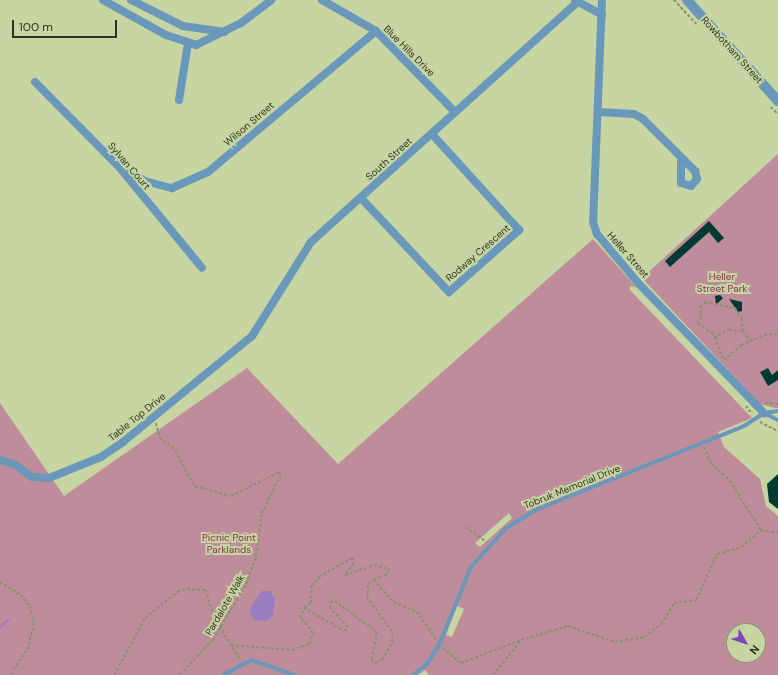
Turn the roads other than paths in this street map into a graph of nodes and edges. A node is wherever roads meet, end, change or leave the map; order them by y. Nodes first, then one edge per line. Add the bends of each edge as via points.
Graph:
1 (103, 0) edge
2 (131, 0) edge
3 (271, 0) edge
4 (322, 0) edge
5 (602, 0) edge
6 (687, 0) edge
7 (578, 1) edge
8 (602, 15) junction
9 (376, 31) junction
10 (225, 32) junction
11 (188, 43) junction
12 (35, 82) dead end
13 (179, 100) dead end
14 (778, 101) edge
15 (455, 112) junction
16 (598, 112) junction
17 (432, 134) junction
18 (681, 162) dead end
19 (120, 168) junction
20 (361, 198) junction
21 (202, 268) dead end
22 (234, 353) joint
23 (778, 411) edge
24 (764, 413) junction
25 (778, 420) edge
26 (0, 460) edge
27 (223, 675) edge
28 (295, 675) edge
29 (413, 675) edge

1 - 11 street
2 - 10 street via 182,26
3 - 10 street
4 - 9 street, Blue Hills Drive
5 - 8 street, Heller Street
6 - 14 street, Rowbotham Street
7 - 8 street
7 - 15 street, South Street
8 - 16 street, Heller Street
9 - 15 street, Blue Hills Drive
9 - 19 street, Wilson Street via 208,172 172,188 144,181
10 - 11 street via 206,42
11 - 13 street
12 - 19 street, Sylvan Court
15 - 17 street, South Street
16 - 18 street via 634,114 643,119
16 - 24 street, Heller Street via 593,222 597,234 639,284
17 - 20 street, South Street
17 - 20 street, Rodway Crescent via 519,230 449,292
19 - 21 street, Sylvan Court
20 - 22 street, South Street via 311,242 264,319
22 - 26 street, Table Top Drive via 111,451 63,473 38,479
23 - 24 lane
24 - 25 lane, Heller Street
24 - 29 lane, Tobruk Memorial Drive via 744,426 521,517 488,544 471,567 439,645 427,664
27 - 28 lane via 244,661 263,662

